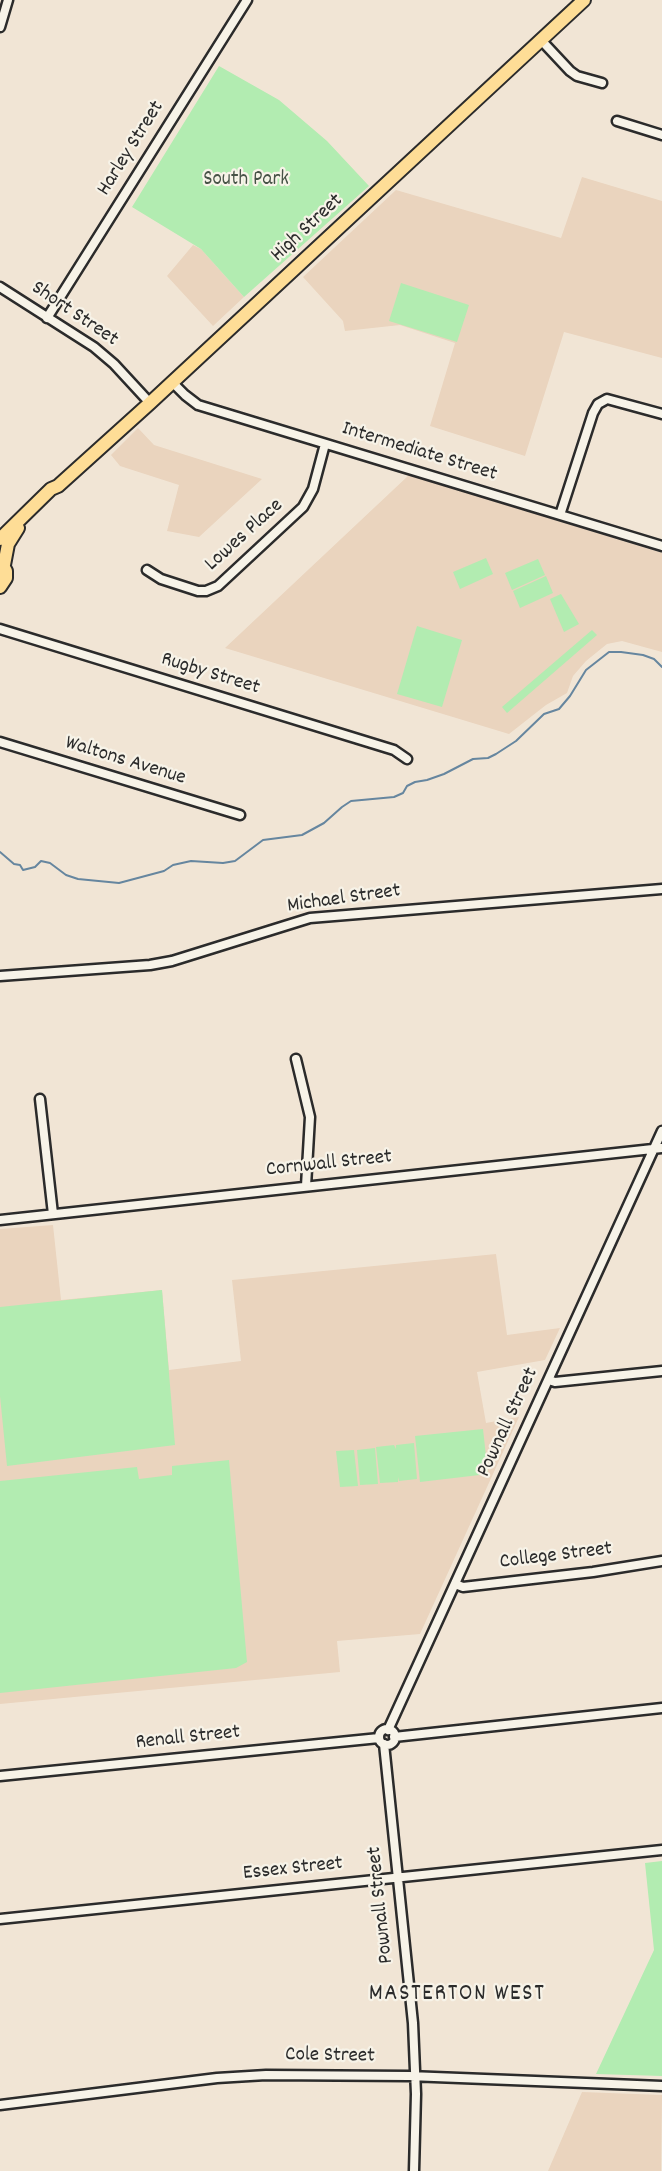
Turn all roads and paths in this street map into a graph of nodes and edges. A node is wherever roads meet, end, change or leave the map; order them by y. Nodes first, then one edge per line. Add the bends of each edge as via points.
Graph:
1 (8, 0) edge
2 (247, 0) edge
3 (576, 3) edge
4 (0, 27) edge
5 (541, 40) junction
6 (602, 83) dead end
7 (617, 122) dead end
8 (662, 135) edge
9 (0, 287) edge
10 (47, 318) junction
11 (172, 382) junction
12 (150, 404) junction
13 (662, 414) edge
14 (325, 444) junction
15 (58, 486) junction
16 (560, 515) junction
17 (0, 539) edge
18 (662, 546) edge
19 (2, 562) edge
20 (147, 570) dead end
21 (0, 587) edge
22 (0, 629) edge
23 (0, 742) edge
24 (407, 759) dead end
25 (240, 815) dead end
26 (662, 889) edge
27 (0, 976) edge
28 (296, 1059) dead end
29 (40, 1099) dead end
30 (662, 1131) edge
31 (658, 1148) edge
32 (306, 1186) junction
33 (53, 1214) junction
34 (0, 1220) edge
35 (662, 1371) edge
36 (549, 1380) junction
37 (662, 1561) edge
38 (455, 1584) junction
39 (662, 1708) edge
40 (391, 1733) junction
41 (382, 1741) junction
42 (0, 1776) edge
43 (662, 1850) edge
44 (396, 1878) junction
45 (0, 1919) edge
46 (416, 2077) junction
47 (662, 2086) edge
48 (0, 2105) edge
49 (414, 2171) edge

1 - 4 street
2 - 10 street, Harley Street
3 - 5 highway, High Street
5 - 6 street via 577,76
5 - 11 highway, High Street
7 - 8 street
9 - 10 street, Short Street
10 - 12 street, Short Street via 105,355
11 - 12 highway, High Street
11 - 14 street, Intermediate Street via 198,405
12 - 15 highway, High Street
13 - 16 street via 607,399 598,404
14 - 16 street, Intermediate Street
14 - 20 street, Lowes Place via 313,489 303,507 218,586 198,591
15 - 17 highway, High Street
15 - 19 highway, High Street via 12,536
16 - 18 street, Intermediate Street
19 - 21 highway, High Street via 6,578
22 - 24 street, Rugby Street via 394,750
23 - 25 street, Waltons Avenue
26 - 27 street, Michael Street via 310,918 172,961
28 - 32 street via 310,1117
29 - 33 street
30 - 31 street, Pownall Street
31 - 32 street, Cornwall Street
31 - 36 street, Pownall Street
32 - 33 street, Cornwall Street
33 - 34 street, Cornwall Street
35 - 36 street
36 - 38 street, Pownall Street
37 - 38 street, College Street via 463,1587
38 - 40 street, Pownall Street
39 - 40 street
40 - 41 street via 381,1732
40 - 41 street via 391,1743
41 - 42 street, Renall Street
41 - 44 street, Pownall Street
43 - 44 street, Essex Street
44 - 45 street, Essex Street
44 - 46 street, Pownall Street
46 - 47 street, Cole Street
46 - 48 street, Cole Street via 217,2078
46 - 49 street, Pownall Street

